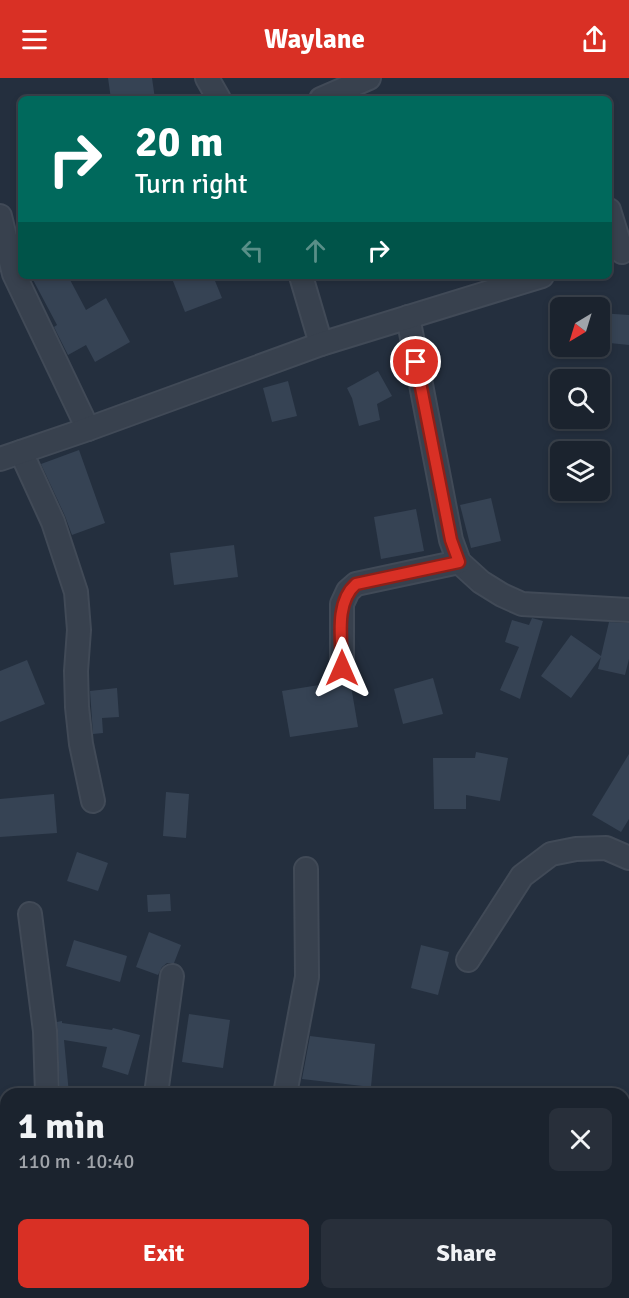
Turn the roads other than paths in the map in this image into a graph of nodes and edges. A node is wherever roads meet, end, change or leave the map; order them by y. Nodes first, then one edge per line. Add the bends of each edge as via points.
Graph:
1 (207, 78) edge
2 (369, 78) edge
3 (217, 96) edge
4 (328, 96) edge
5 (0, 216) edge
6 (612, 221) edge
7 (620, 252) edge
8 (302, 279) edge
9 (532, 279) edge
10 (408, 317) junction
11 (321, 344) junction
12 (88, 429) junction
13 (10, 455) edge
14 (459, 562) junction
15 (629, 610) edge
16 (342, 668) dead end
17 (93, 801) dead end
18 (629, 858) edge
19 (306, 869) dead end
20 (30, 914) dead end
21 (468, 960) dead end
22 (172, 976) dead end
23 (47, 1088) edge
24 (157, 1088) edge
25 (286, 1088) edge

1 - 3 street
2 - 4 street
5 - 12 street via 14,274
6 - 7 street
8 - 11 street
9 - 10 street
10 - 11 street
10 - 14 street via 451,540
11 - 12 street
12 - 13 street
13 - 17 street via 53,522 76,592 80,630 77,707
14 - 15 street via 482,582 522,604
14 - 16 street via 356,584 348,591 342,604
18 - 21 street via 606,848 552,854 522,876
19 - 25 street via 307,977
20 - 23 street via 45,1031
22 - 24 street

